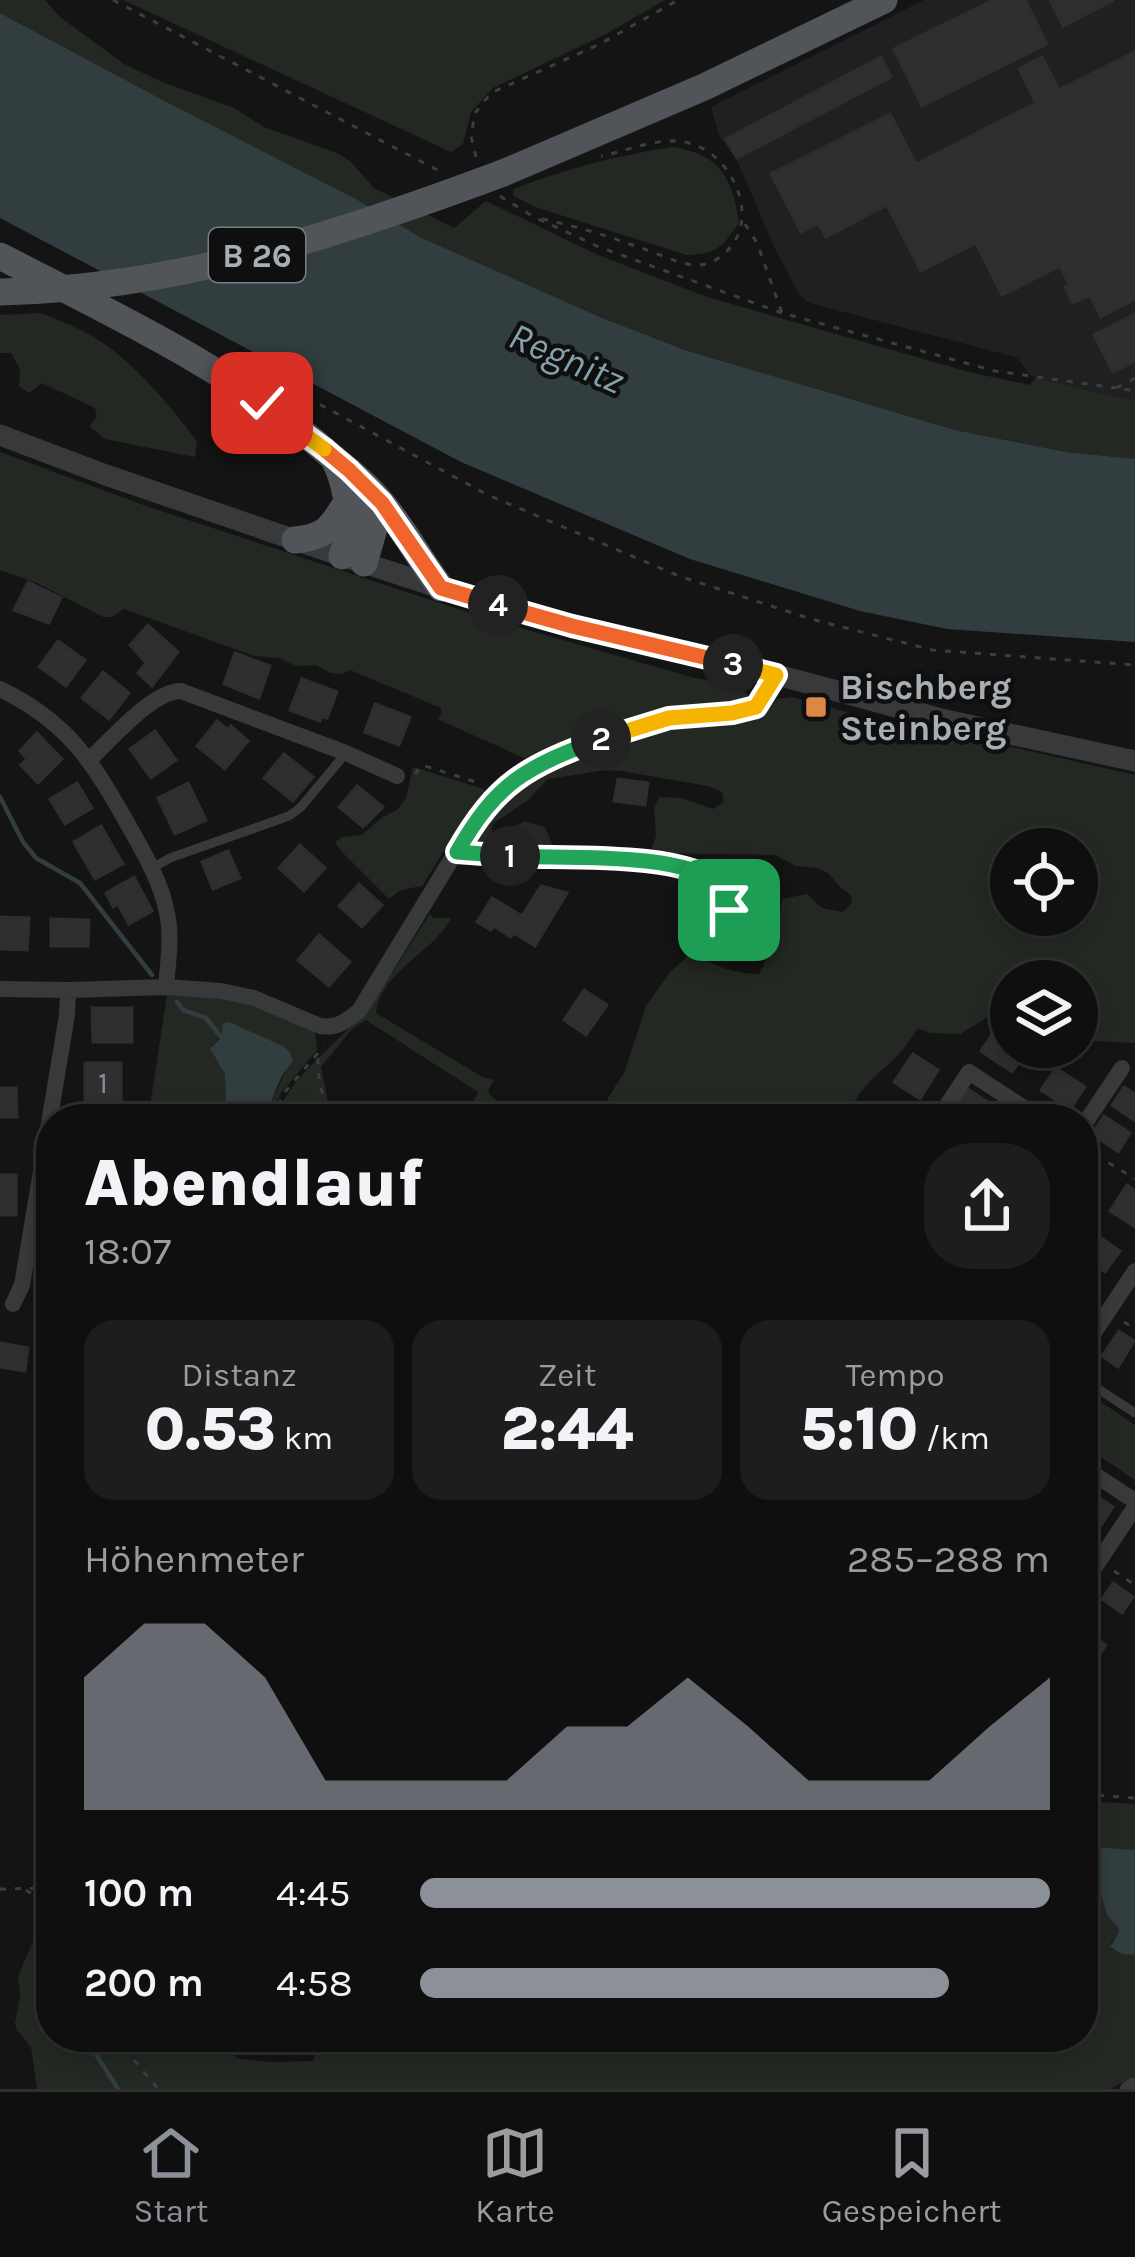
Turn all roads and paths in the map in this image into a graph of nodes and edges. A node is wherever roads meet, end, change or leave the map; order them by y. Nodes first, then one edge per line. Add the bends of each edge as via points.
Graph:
1 (113, 0) edge
2 (678, 0) edge
3 (884, 0) edge
4 (593, 158) dead end
5 (439, 171) dead end
6 (491, 179) junction
7 (505, 202) dead end
8 (744, 223) junction
9 (0, 256) edge
10 (0, 292) edge
11 (782, 313) junction
12 (249, 366) dead end
13 (1135, 378) edge
14 (1116, 388) junction
15 (1135, 391) edge
16 (0, 435) edge
17 (358, 497) junction
18 (295, 540) junction
19 (353, 559) junction
20 (441, 588) junction
21 (1135, 665) edge
22 (776, 675) junction
23 (0, 689) edge
24 (346, 753) junction
25 (90, 759) junction
26 (1135, 761) edge
27 (397, 776) joint
28 (487, 785) dead end
29 (459, 847) junction
30 (152, 868) junction
31 (729, 910) dead end
32 (166, 987) junction
33 (0, 988) edge
34 (68, 990) junction
35 (332, 1028) junction
36 (318, 1054) junction
37 (1122, 1067) dead end
38 (52, 1104) edge
39 (279, 1104) edge
40 (328, 1104) edge
41 (948, 1104) edge
42 (1018, 1104) edge
43 (1098, 1104) edge
44 (1098, 1156) edge
45 (1135, 1179) edge
46 (36, 1201) edge
47 (1135, 1271) edge
48 (13, 1304) dead end
49 (1098, 1326) edge
50 (1098, 1388) edge
51 (1135, 1413) edge
52 (1098, 1478) edge
53 (1135, 1504) edge
54 (1098, 1562) edge
55 (1098, 1795) edge
56 (1135, 1798) edge
57 (0, 1889) edge
58 (24, 1889) junction
59 (36, 1889) edge
60 (36, 1897) edge
61 (126, 2052) edge
62 (158, 2089) edge

1 - 5 path
2 - 6 path via 491,93 470,136
3 - 6 main road, B 26
4 - 8 path via 670,141 692,144 728,172
6 - 7 path
6 - 10 main road, B 26, bridge via 231,261 113,284
8 - 11 path
8 - 11 path via 724,254 692,265 534,217
9 - 17 main road via 262,403 334,459
11 - 14 path via 995,371
12 - 21 path via 488,495 680,576 932,650
13 - 14 path
14 - 15 path
16 - 18 street
17 - 18 main road via 325,532
17 - 19 main road via 375,525
17 - 20 main road
18 - 19 street
19 - 20 street
20 - 22 street
22 - 26 street
22 - 29 street via 756,707 629,728 533,767 484,807
23 - 25 street via 41,713
24 - 25 street via 169,691
24 - 27 street
24 - 30 lane via 289,816
25 - 30 street
27 - 28 path via 415,775 422,765
29 - 31 lane via 670,864 717,882
29 - 35 street via 359,1011
30 - 32 street via 170,929
32 - 34 street
32 - 35 street via 254,998
33 - 34 street
34 - 38 street
35 - 36 path
36 - 39 path
36 - 40 path
37 - 43 street
41 - 42 street via 970,1072
44 - 45 path
46 - 48 street
47 - 49 street
50 - 51 lane
52 - 53 street
53 - 54 street
55 - 56 path
57 - 58 path
58 - 59 path
58 - 60 path
61 - 62 path

